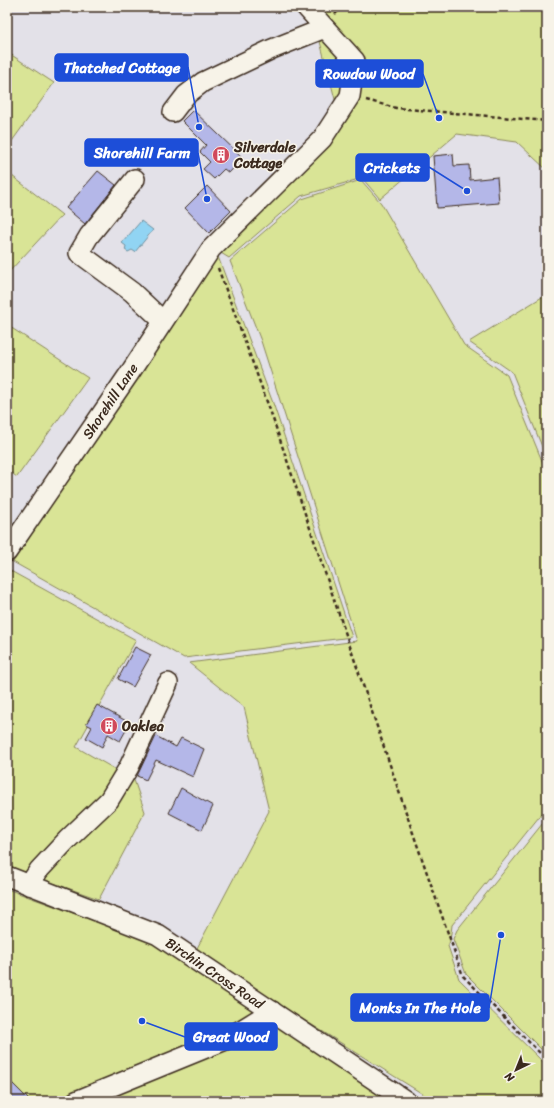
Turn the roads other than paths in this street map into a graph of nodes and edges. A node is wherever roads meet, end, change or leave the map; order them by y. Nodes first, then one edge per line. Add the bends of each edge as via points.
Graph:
1 (306, 7) edge
2 (325, 28) junction
3 (173, 112) dead end
4 (135, 179) dead end
5 (163, 321) junction
6 (7, 552) edge
7 (168, 683) dead end
8 (7, 876) edge
9 (29, 885) junction
10 (272, 1011) junction
11 (76, 1101) edge
12 (406, 1101) edge

1 - 2 street
2 - 3 street via 272,49 203,82 186,95
2 - 5 street, Shorehill Lane via 355,62 350,96 322,139 211,249
4 - 5 street via 89,236 79,253 132,292
5 - 6 street, Shorehill Lane
7 - 9 street via 129,767 109,800 67,840 39,870
8 - 9 street, Birchin Cross Road
9 - 10 street, Birchin Cross Road via 158,935
10 - 11 street via 223,1041
10 - 12 street, Birchin Cross Road

